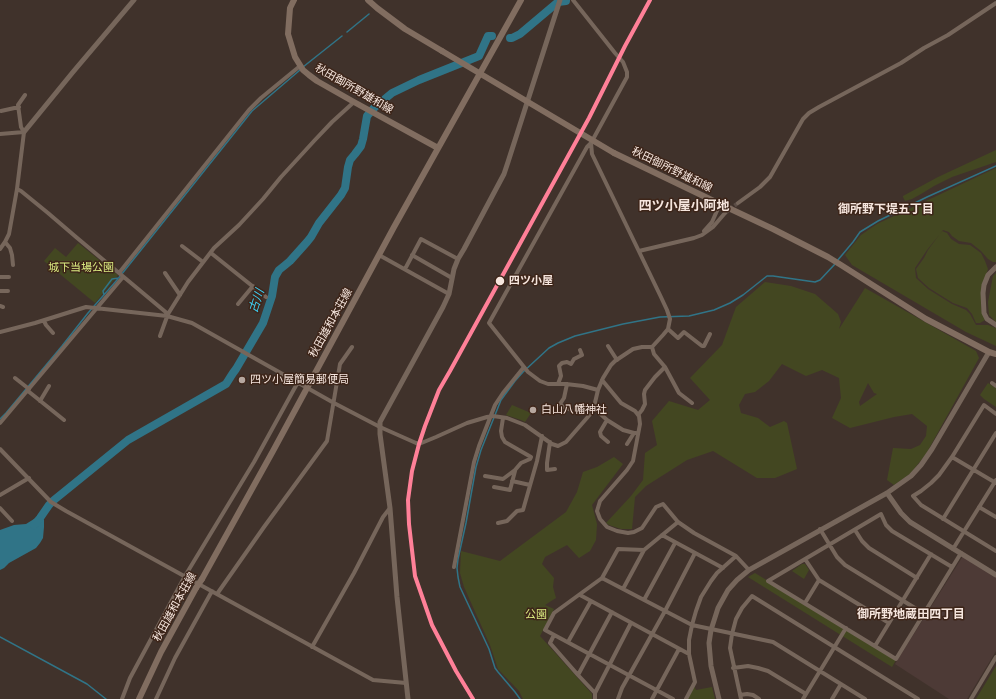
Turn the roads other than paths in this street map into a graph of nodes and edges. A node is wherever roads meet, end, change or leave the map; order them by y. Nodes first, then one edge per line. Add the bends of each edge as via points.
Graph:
1 (134, 0) edge
2 (294, 0) edge
3 (368, 0) edge
4 (521, 0) edge
5 (574, 0) edge
6 (559, 3) edge
7 (996, 3) edge
8 (301, 67) junction
9 (25, 95) dead end
10 (354, 102) junction
11 (19, 107) junction
12 (1, 111) edge
13 (24, 132) junction
14 (0, 134) edge
15 (591, 143) junction
16 (438, 148) junction
17 (17, 189) junction
18 (738, 203) tunnel mouth
19 (720, 204) junction
20 (725, 213) tunnel mouth
21 (702, 235) junction
22 (5, 242) junction
23 (182, 246) dead end
24 (0, 249) edge
25 (639, 251) junction
26 (211, 253) junction
27 (379, 255) junction
28 (412, 255) junction
29 (458, 259) junction
30 (203, 262) junction
31 (13, 265) dead end
32 (996, 267) edge
33 (405, 269) junction
34 (165, 273) dead end
35 (121, 275) junction
36 (0, 277) edge
37 (9, 277) dead end
38 (452, 278) junction
39 (253, 286) junction
40 (0, 291) edge
41 (8, 291) dead end
42 (449, 294) junction
43 (180, 295) junction
44 (266, 296) dead end
45 (238, 304) dead end
46 (94, 308) junction
47 (167, 315) junction
48 (44, 320) junction
49 (996, 325) edge
50 (668, 329) junction
51 (0, 332) edge
52 (53, 333) dead end
53 (710, 334) dead end
54 (160, 336) dead end
55 (608, 346) dead end
56 (352, 347) dead end
57 (652, 347) junction
58 (580, 350) dead end
59 (989, 352) junction
60 (996, 354) edge
61 (617, 360) junction
62 (665, 367) junction
63 (525, 369) junction
64 (14, 378) dead end
65 (602, 380) junction
66 (298, 382) junction
67 (992, 383) dead end
68 (558, 384) junction
69 (567, 384) junction
70 (49, 386) dead end
71 (996, 386) edge
72 (307, 387) junction
73 (27, 388) junction
74 (598, 390) junction
75 (40, 401) junction
76 (334, 402) junction
77 (692, 403) dead end
78 (594, 408) junction
79 (571, 410) dead end
80 (996, 414) edge
81 (638, 415) junction
82 (492, 416) junction
83 (503, 418) junction
84 (64, 420) dead end
85 (607, 420) junction
86 (0, 423) edge
87 (380, 427) junction
88 (636, 433) junction
89 (996, 433) edge
90 (542, 436) junction
91 (550, 442) junction
92 (608, 442) dead end
93 (627, 444) dead end
94 (1, 452) edge
95 (531, 457) junction
96 (537, 457) junction
97 (952, 457) junction
98 (556, 469) dead end
99 (515, 470) junction
100 (974, 470) junction
101 (485, 476) dead end
102 (28, 478) junction
103 (512, 481) junction
104 (996, 482) edge
105 (530, 485) junction
106 (494, 487) dead end
107 (887, 493) junction
108 (0, 495) edge
109 (979, 507) junction
110 (0, 508) edge
111 (390, 508) junction
112 (996, 517) edge
113 (943, 519) junction
114 (12, 521) dead end
115 (678, 522) junction
116 (498, 523) dead end
117 (820, 529) junction
118 (855, 530) junction
119 (964, 532) junction
120 (662, 536) junction
121 (675, 543) junction
122 (830, 544) junction
123 (954, 549) junction
124 (644, 550) junction
125 (996, 551) edge
126 (696, 553) junction
127 (961, 553) junction
128 (931, 554) junction
129 (736, 556) junction
130 (805, 559) junction
131 (454, 567) dead end
132 (952, 567) junction
133 (723, 568) junction
134 (748, 570) junction
135 (996, 575) edge
136 (185, 576) junction
137 (602, 578) junction
138 (917, 578) junction
139 (818, 580) junction
140 (623, 589) junction
141 (212, 591) junction
142 (218, 594) junction
143 (580, 595) junction
144 (644, 600) junction
145 (903, 600) junction
146 (591, 601) junction
147 (805, 603) junction
148 (665, 611) junction
149 (612, 612) junction
150 (923, 613) junction
151 (631, 623) junction
152 (889, 623) junction
153 (692, 625) junction
154 (846, 628) junction
155 (711, 630) junction
156 (554, 634) junction
157 (652, 634) junction
158 (732, 634) junction
159 (568, 642) junction
160 (875, 646) junction
161 (312, 647) junction
162 (834, 647) junction
163 (679, 649) junction
164 (589, 653) junction
165 (689, 654) junction
166 (996, 657) edge
167 (610, 664) junction
168 (733, 668) junction
169 (820, 671) junction
170 (578, 675) junction
171 (629, 675) junction
172 (406, 683) junction
173 (841, 684) junction
174 (657, 690) junction
175 (594, 693) junction
176 (806, 694) junction
177 (740, 697) edge
178 (863, 698) edge
179 (122, 699) edge
180 (139, 699) edge
181 (156, 699) edge
182 (408, 699) edge
183 (595, 699) edge
184 (618, 699) edge
185 (652, 699) edge
186 (673, 699) edge
187 (686, 699) edge
188 (719, 699) edge
189 (759, 699) edge
190 (803, 699) edge
191 (832, 699) edge
192 (918, 699) edge
193 (971, 699) edge

1 - 13 street
2 - 8 main road, 秋田御所野雄和線 via 290,8 288,34
3 - 19 main road, 秋田御所野雄和線, bridge via 406,29 614,152
4 - 16 main road, 秋田雄和本荘線
5 - 15 street via 623,62 628,75
6 - 29 street via 504,174
7 - 18 street via 901,63 809,113 803,119 770,177
8 - 10 main road, 秋田御所野雄和線 via 318,81
8 - 35 street via 249,110
9 - 11 street
10 - 16 main road, 秋田御所野雄和線
10 - 26 street via 314,140 263,199
11 - 12 street
11 - 13 street
13 - 14 street
13 - 17 street
15 - 25 street via 592,154
15 - 63 street via 489,324
16 - 27 main road, 秋田雄和本荘線
17 - 22 street
17 - 35 street
19 - 21 street via 712,222
19 - 59 main road, 秋田御所野雄和線 via 828,257 926,319
20 - 21 street
21 - 25 street
22 - 24 street
22 - 31 street via 10,248
23 - 30 street
25 - 50 street via 669,317
26 - 30 street
26 - 39 street
27 - 33 street
27 - 72 main road, 秋田雄和本荘線
28 - 29 street via 421,239
28 - 33 street
28 - 38 street
29 - 38 street
30 - 43 street
32 - 49 street via 988,275 984,285 983,304 987,319
33 - 42 street
34 - 43 street
35 - 46 street
35 - 47 street
36 - 37 street
38 - 42 street
39 - 44 street
39 - 45 street
40 - 41 street
42 - 87 street via 380,422
43 - 47 street
46 - 47 street
46 - 48 street via 86,307
46 - 73 street
47 - 54 street
47 - 66 street via 192,323
48 - 51 street
48 - 52 street
50 - 53 street via 678,338 684,332 702,346
50 - 57 street
55 - 61 street
56 - 76 street via 340,364
57 - 61 street via 633,349
57 - 62 street via 654,354
58 - 68 street via 582,355 571,364 567,362 559,366 561,376
59 - 60 main road, 秋田御所野雄和線
59 - 107 street via 928,456 911,476
61 - 65 street
62 - 77 street via 679,393
62 - 81 street via 645,390 645,404
63 - 68 street via 540,381
63 - 82 street via 503,393 495,405
64 - 73 street
65 - 74 street
65 - 81 street via 621,403
66 - 72 street
66 - 136 street via 254,462
67 - 71 street
68 - 69 street
69 - 74 street
69 - 79 street via 560,404
70 - 75 street
72 - 76 street
72 - 180 main road, 秋田雄和本荘線, bridge via 164,646
73 - 75 street
73 - 86 street
74 - 78 street
75 - 84 street
76 - 87 street
76 - 142 street via 327,441
78 - 85 street
78 - 91 street via 566,442 558,446
80 - 97 street via 984,405
81 - 88 street via 640,424
82 - 83 street
82 - 87 street via 466,423 419,444
82 - 131 street via 474,462
83 - 90 street via 525,425
83 - 95 street via 501,431 505,442
85 - 88 street via 624,430
85 - 92 street via 600,432
87 - 111 street
88 - 93 street
88 - 115 street via 633,461 600,502 597,511 600,519 606,528 634,532 642,528 656,507 663,504
89 - 100 street
90 - 91 street
90 - 96 street
91 - 98 street via 547,470
94 - 102 street
95 - 96 street
95 - 99 street via 520,463
96 - 105 street
97 - 100 street
97 - 113 street via 936,478 913,496 921,505
99 - 101 street via 503,479
99 - 103 street
100 - 104 street
100 - 113 street
102 - 108 street
102 - 136 street via 51,502
103 - 105 street
103 - 106 street via 510,490
104 - 109 street
105 - 116 street via 523,510 517,511 507,521
107 - 117 street
107 - 123 street via 910,522
109 - 112 street
109 - 119 street
110 - 114 street
111 - 161 street
111 - 172 street
113 - 119 street
115 - 120 street
115 - 129 street
117 - 122 street
117 - 134 street
118 - 122 street
118 - 128 street via 881,514 892,531
118 - 138 street via 869,548
119 - 123 street
119 - 125 street
120 - 121 street
120 - 124 street
121 - 126 street
121 - 144 street
122 - 130 street
122 - 145 street via 845,565
123 - 127 street
124 - 137 street via 618,549
124 - 140 street
126 - 133 street
126 - 148 street
127 - 132 street
127 - 135 street
128 - 132 street
128 - 138 street
129 - 133 street
129 - 134 street
130 - 139 street
130 - 147 street via 768,581
132 - 150 street
133 - 153 street via 701,597
134 - 155 street via 728,590 718,608
136 - 141 street
136 - 179 street via 136,666
137 - 140 street
137 - 143 street
138 - 145 street
139 - 147 street
139 - 152 street
140 - 144 street
141 - 142 street
141 - 181 street
142 - 161 street
143 - 146 street
143 - 156 street via 554,613 545,630
144 - 148 street
145 - 150 street
145 - 152 street
146 - 149 street
146 - 159 street
147 - 154 street
148 - 153 street
148 - 157 street
149 - 151 street
149 - 164 street
150 - 160 street via 896,659
151 - 157 street
151 - 167 street
152 - 160 street
153 - 155 street
153 - 165 street
154 - 160 street
154 - 162 street
155 - 158 street
155 - 188 street via 709,658
156 - 159 street
156 - 170 street via 550,643
157 - 163 street
157 - 171 street
158 - 162 street via 739,613 752,596
158 - 168 street via 730,648
158 - 169 street via 773,642
159 - 164 street
161 - 172 street via 373,680
162 - 169 street
162 - 192 street
163 - 165 street
163 - 174 street
164 - 167 street
164 - 170 street
165 - 187 street via 695,682
166 - 193 street
167 - 171 street
167 - 175 street
168 - 176 street via 758,668
168 - 177 street
169 - 173 street
169 - 176 street
170 - 175 street
171 - 174 street
171 - 184 street
172 - 182 street
173 - 178 street
173 - 191 street
174 - 185 street
174 - 186 street
175 - 183 street
176 - 190 street
177 - 189 street via 747,694

